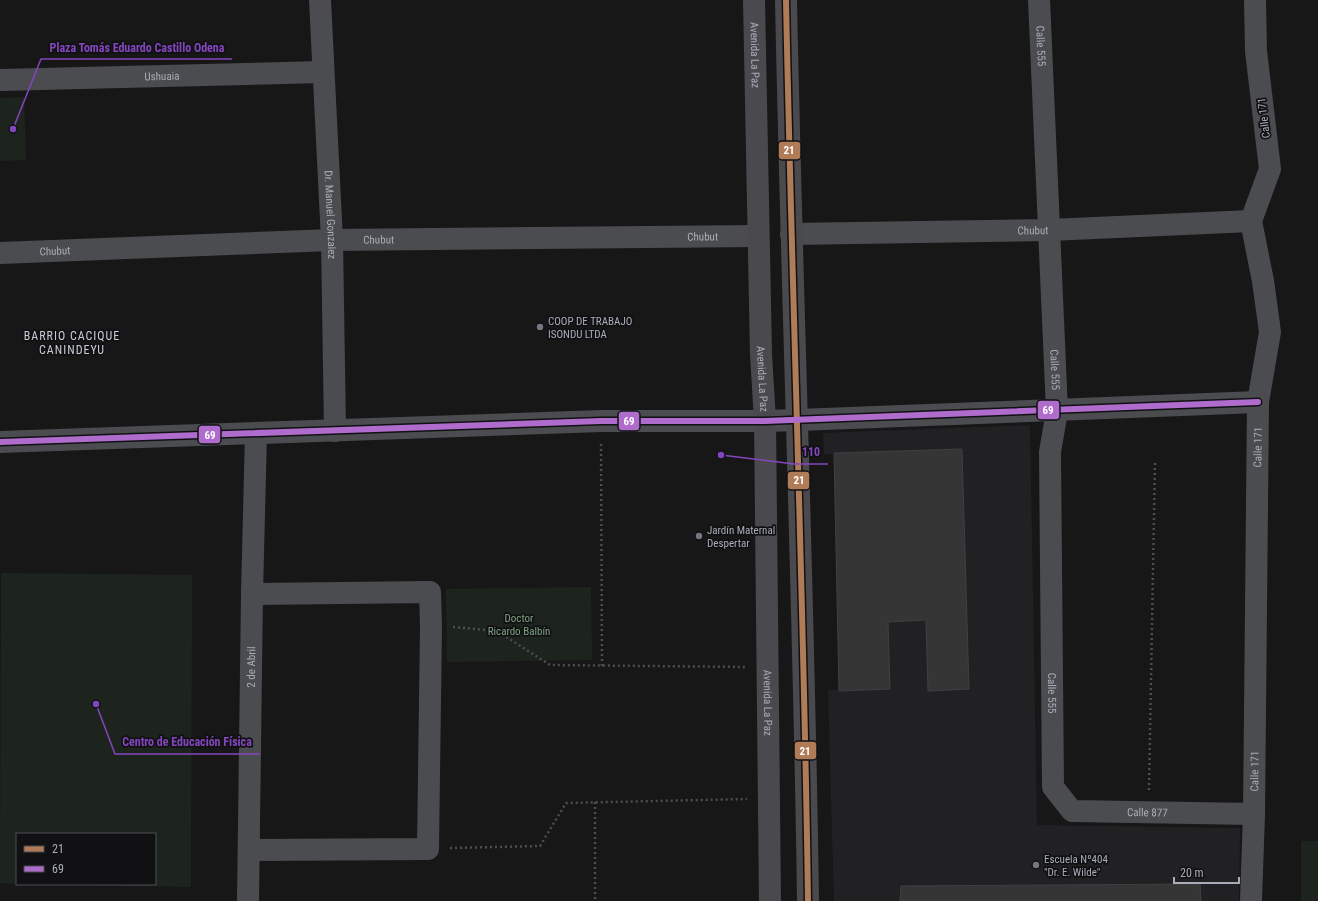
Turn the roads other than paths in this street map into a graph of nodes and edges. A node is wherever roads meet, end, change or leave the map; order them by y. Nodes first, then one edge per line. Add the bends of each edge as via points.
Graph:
1 (320, 0) edge
2 (754, 0) edge
3 (786, 0) edge
4 (1039, 0) edge
5 (1256, 0) edge
6 (324, 72) junction
7 (0, 80) edge
8 (1251, 221) junction
9 (1050, 230) junction
10 (790, 234) junction
11 (758, 236) junction
12 (332, 240) junction
13 (0, 253) edge
14 (1258, 402) junction
15 (1057, 411) junction
16 (798, 420) junction
17 (765, 422) junction
18 (335, 431) junction
19 (256, 433) junction
20 (0, 442) edge
21 (252, 594) junction
22 (1053, 787) joint
23 (1254, 814) junction
24 (250, 850) junction
25 (248, 901) edge
26 (770, 901) edge
27 (808, 901) edge
28 (1251, 901) edge

1 - 6 street, Dr. Manuel Gonzalez
2 - 11 main road, Avenida La Paz
3 - 10 main road
4 - 9 street, Calle 555
5 - 8 street, Calle 171 via 1256,51 1270,169
6 - 7 street, Ushuaia
6 - 12 street, Dr. Manuel Gonzalez
8 - 9 street, Chubut
8 - 14 street, Calle 171 via 1270,332
9 - 10 street, Chubut
9 - 15 street, Calle 555
10 - 16 main road
11 - 12 street, Chubut
11 - 17 main road, Avenida La Paz
12 - 13 street, Chubut
12 - 18 street, Dr. Manuel Gonzalez
14 - 15 street
14 - 23 street, Calle 171
15 - 16 street
15 - 22 street, Calle 555 via 1050,452
16 - 17 street
16 - 27 main road
17 - 18 street via 601,421
17 - 26 main road, Avenida La Paz
18 - 19 street
19 - 20 street
19 - 21 street, 2 de Abril
21 - 24 street, 2 de Abril
21 - 24 street via 430,592 431,626 428,849
22 - 23 street, Calle 877 via 1072,811
23 - 28 street, Calle 171
24 - 25 street, 2 de Abril

